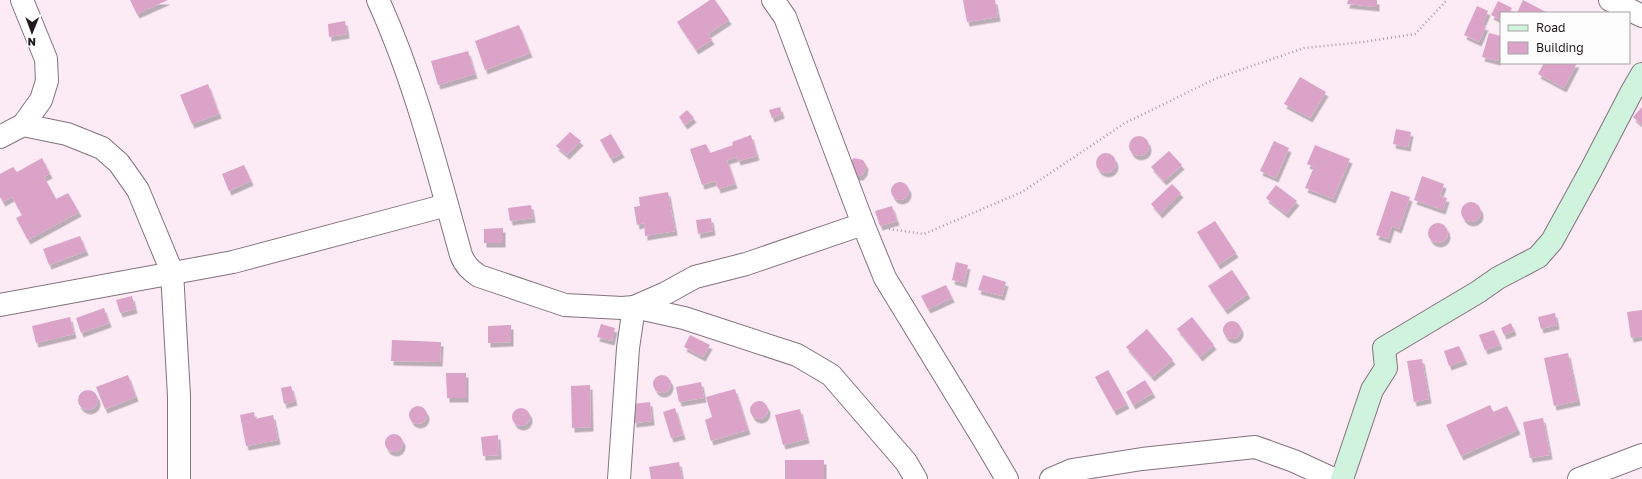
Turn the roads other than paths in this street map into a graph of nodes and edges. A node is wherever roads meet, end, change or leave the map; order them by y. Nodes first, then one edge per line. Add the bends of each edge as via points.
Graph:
1 (22, 0) edge
2 (378, 0) edge
3 (773, 0) edge
4 (1610, 0) edge
5 (1642, 16) edge
6 (1642, 74) edge
7 (23, 125) junction
8 (0, 137) edge
9 (447, 205) junction
10 (863, 224) junction
11 (172, 272) junction
12 (0, 305) edge
13 (634, 307) junction
14 (1642, 455) edge
15 (179, 479) edge
16 (619, 479) edge
17 (916, 479) edge
18 (1007, 479) edge
19 (1052, 479) edge
20 (1333, 479) edge
21 (1342, 479) edge
22 (1579, 479) edge

1 - 7 street via 46,59 47,81 41,100
2 - 9 street via 417,103
3 - 10 street via 785,17
4 - 5 street
6 - 21 street via 1555,235 1538,257 1498,278 1384,348 1386,368 1372,390
7 - 8 street
7 - 11 street via 67,134 102,148 119,163 138,190
9 - 11 street via 233,262
9 - 13 street via 464,264 479,276 565,305
10 - 13 street via 746,264 695,277
10 - 18 street via 885,278
11 - 12 street
11 - 15 street via 179,396
13 - 16 street via 628,348
13 - 17 street via 684,318 798,355 831,375 901,456
14 - 22 street
19 - 20 street via 1072,470 1142,459 1255,447

